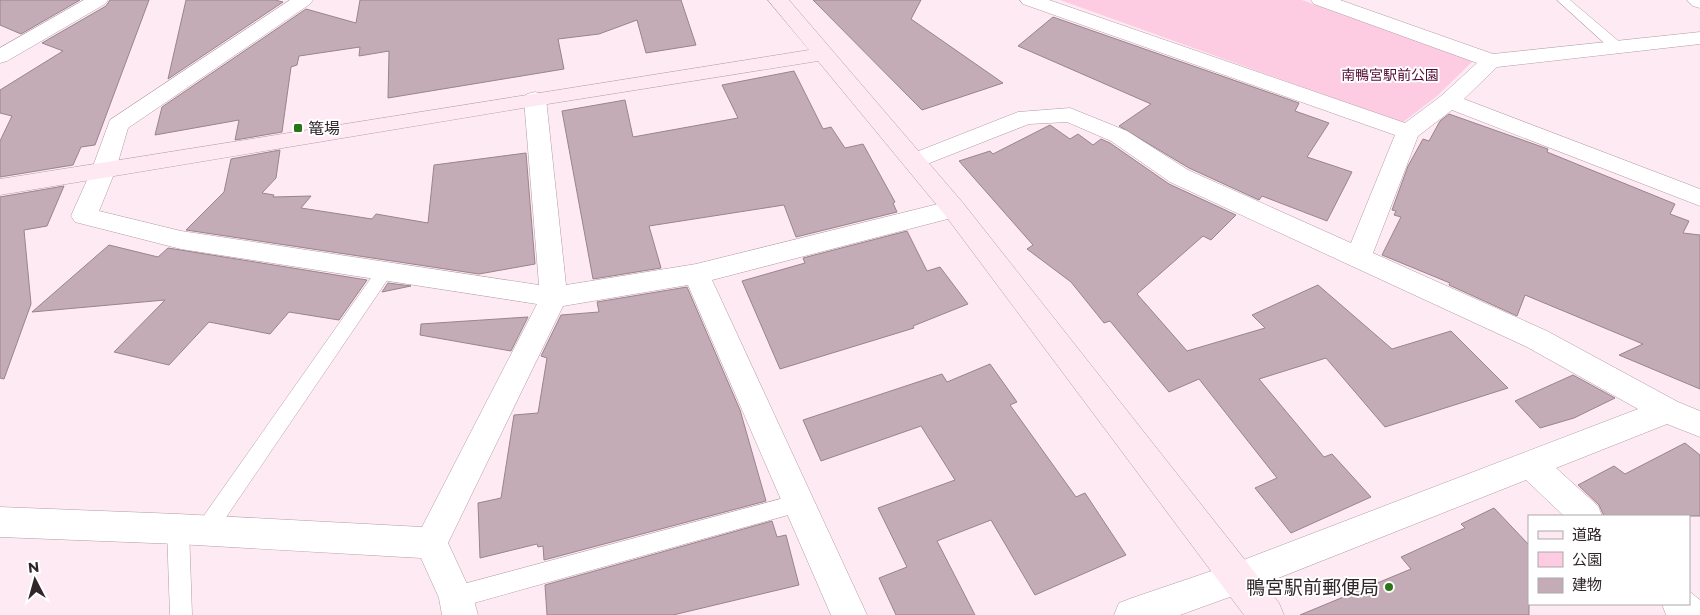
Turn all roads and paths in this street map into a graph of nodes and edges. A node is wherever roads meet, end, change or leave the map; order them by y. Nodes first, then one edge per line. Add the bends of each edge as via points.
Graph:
1 (98, 0) edge
2 (303, 0) edge
3 (778, 0) edge
4 (1030, 0) edge
5 (1321, 0) edge
6 (1563, 0) edge
7 (1700, 38) edge
8 (1617, 47) junction
9 (824, 54) junction
10 (0, 57) edge
11 (1491, 61) junction
12 (535, 99) junction
13 (1449, 101) junction
14 (1408, 132) junction
15 (914, 161) junction
16 (104, 169) junction
17 (0, 187) edge
18 (1700, 198) edge
19 (954, 209) junction
20 (1358, 257) junction
21 (384, 272) junction
22 (696, 274) junction
23 (554, 297) junction
24 (1667, 411) junction
25 (1700, 424) edge
26 (1531, 465) junction
27 (799, 503) junction
28 (1585, 515) edge
29 (0, 522) edge
30 (192, 530) junction
31 (431, 543) junction
32 (1238, 578) junction
33 (1680, 605) edge
34 (458, 606) edge
35 (181, 615) edge
36 (850, 615) edge
37 (1132, 615) edge
38 (1266, 615) edge
39 (1691, 615) edge

1 - 10 street
2 - 16 street via 118,125
3 - 9 street
4 - 14 street
5 - 11 street
6 - 8 lane
7 - 8 street
8 - 11 street
9 - 12 street
9 - 15 street
11 - 13 street
12 - 16 street
12 - 23 street
13 - 14 street
13 - 18 street
14 - 20 street
15 - 19 street
15 - 20 street via 1026,117 1070,115 1119,136 1179,176
16 - 17 street
16 - 21 street via 84,216 181,240
19 - 22 street
19 - 32 street
20 - 24 street via 1537,339
21 - 23 street
21 - 30 lane
22 - 23 street
22 - 27 street
23 - 31 street
24 - 25 street
24 - 26 street
26 - 28 street
26 - 32 street
27 - 34 lane
27 - 36 street
29 - 30 street
30 - 31 street
30 - 35 lane
31 - 34 street
32 - 37 street
32 - 38 street
33 - 39 street

